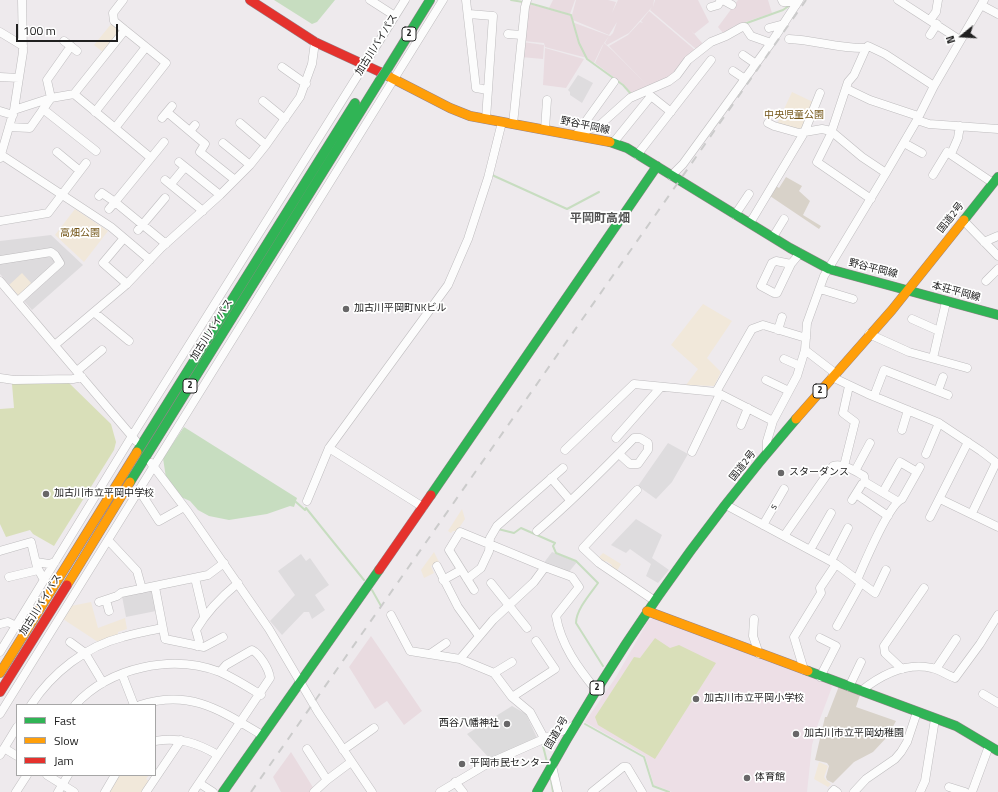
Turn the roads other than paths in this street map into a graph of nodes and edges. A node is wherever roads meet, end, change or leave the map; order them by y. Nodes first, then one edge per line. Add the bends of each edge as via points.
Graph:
1 (22, 0) edge
2 (122, 0) edge
3 (250, 0) edge
4 (404, 0) edge
5 (430, 0) edge
6 (443, 0) edge
7 (466, 0) edge
8 (527, 0) edge
9 (722, 0) edge
10 (782, 0) edge
11 (898, 0) edge
12 (938, 0) edge
13 (367, 2) edge
14 (798, 2) edge
15 (983, 3) edge
16 (732, 5) dead end
17 (711, 7) dead end
18 (469, 14) junction
19 (998, 14) edge
20 (395, 16) junction
21 (934, 22) junction
22 (784, 24) junction
23 (769, 28) dead end
24 (125, 30) junction
25 (508, 34) dead end
26 (522, 35) junction
27 (930, 35) dead end
28 (1, 36) edge
29 (789, 39) dead end
30 (960, 40) junction
31 (315, 42) junction
32 (771, 43) junction
33 (23, 46) junction
34 (71, 46) dead end
35 (146, 47) junction
36 (866, 48) junction
37 (743, 55) dead end
38 (711, 60) dead end
39 (380, 62) dead end
40 (756, 64) junction
41 (364, 65) junction
42 (282, 67) dead end
43 (733, 71) dead end
44 (372, 75) dead end
45 (0, 77) edge
46 (19, 78) junction
47 (394, 79) junction
48 (745, 79) junction
49 (306, 84) junction
50 (610, 84) dead end
51 (934, 86) junction
52 (847, 89) junction
53 (488, 90) junction
54 (820, 93) dead end
55 (74, 94) junction
56 (359, 96) dead end
57 (51, 98) junction
58 (547, 100) dead end
59 (263, 101) dead end
60 (43, 109) junction
61 (0, 111) edge
62 (13, 112) junction
63 (95, 112) junction
64 (167, 112) dead end
65 (671, 112) junction
66 (486, 118) junction
67 (918, 118) junction
68 (285, 119) junction
69 (240, 122) dead end
70 (502, 122) junction
71 (768, 123) dead end
72 (513, 124) junction
73 (960, 126) junction
74 (9, 127) junction
75 (114, 128) junction
76 (545, 129) junction
77 (998, 129) edge
78 (831, 131) junction
79 (804, 133) junction
80 (576, 135) junction
81 (164, 142) dead end
82 (904, 142) junction
83 (223, 143) dead end
84 (613, 143) junction
85 (266, 145) junction
86 (57, 152) dead end
87 (96, 152) dead end
88 (922, 153) dead end
89 (951, 154) junction
90 (637, 155) junction
91 (0, 156) edge
92 (151, 158) junction
93 (86, 163) dead end
94 (250, 165) junction
95 (657, 166) junction
96 (80, 171) junction
97 (886, 173) junction
98 (933, 175) dead end
99 (671, 176) junction
100 (235, 180) junction
101 (996, 180) edge
102 (61, 194) junction
103 (748, 194) dead end
104 (99, 196) dead end
105 (220, 196) junction
106 (165, 198) dead end
107 (871, 199) junction
108 (115, 202) junction
109 (109, 209) dead end
110 (203, 211) junction
111 (736, 215) junction
112 (784, 219) dead end
113 (963, 220) junction
114 (0, 221) edge
115 (750, 223) junction
116 (140, 228) junction
117 (998, 236) edge
118 (773, 237) junction
119 (124, 238) junction
120 (984, 242) junction
121 (166, 244) junction
122 (800, 253) junction
123 (998, 256) edge
124 (0, 260) edge
125 (150, 260) junction
126 (791, 264) junction
127 (998, 269) edge
128 (829, 270) junction
129 (992, 279) edge
130 (0, 280) edge
131 (127, 284) junction
132 (820, 289) junction
133 (908, 290) junction
134 (853, 299) dead end
135 (18, 301) junction
136 (946, 302) junction
137 (95, 313) junction
138 (998, 315) edge
139 (782, 317) dead end
140 (912, 319) dead end
141 (778, 330) junction
142 (939, 331) junction
143 (869, 334) junction
144 (806, 338) junction
145 (129, 341) dead end
146 (56, 344) junction
147 (102, 350) dead end
148 (805, 350) junction
149 (784, 358) dead end
150 (933, 358) junction
151 (800, 366) junction
152 (968, 368) dead end
153 (80, 374) junction
154 (833, 375) junction
155 (943, 377) dead end
156 (0, 378) edge
157 (766, 380) dead end
158 (849, 386) junction
159 (660, 388) junction
160 (789, 391) junction
161 (938, 391) junction
162 (718, 393) junction
163 (948, 395) dead end
164 (874, 396) junction
165 (748, 408) junction
166 (908, 410) junction
167 (773, 421) junction
168 (939, 423) junction
169 (741, 425) dead end
170 (902, 430) dead end
171 (134, 438) junction
172 (616, 438) dead end
173 (968, 442) junction
174 (870, 444) dead end
175 (329, 448) junction
176 (565, 450) dead end
177 (692, 452) dead end
178 (766, 453) junction
179 (618, 454) dead end
180 (926, 454) dead end
181 (997, 463) edge
182 (152, 465) junction
183 (844, 466) junction
184 (563, 468) dead end
185 (855, 471) junction
186 (551, 478) junction
187 (865, 482) junction
188 (784, 489) dead end
189 (139, 490) junction
190 (636, 490) dead end
191 (883, 492) junction
192 (570, 500) junction
193 (940, 500) junction
194 (307, 501) dead end
195 (897, 501) junction
196 (726, 505) junction
197 (184, 507) junction
198 (423, 507) junction
199 (831, 513) dead end
200 (972, 513) junction
201 (888, 516) junction
202 (930, 517) dead end
203 (545, 525) junction
204 (763, 525) junction
205 (998, 527) edge
206 (848, 528) dead end
207 (537, 531) dead end
208 (551, 531) dead end
209 (784, 536) junction
210 (108, 540) junction
211 (489, 543) junction
212 (810, 550) junction
213 (0, 551) edge
214 (55, 562) junction
215 (224, 563) junction
216 (833, 563) junction
217 (37, 566) junction
218 (437, 566) dead end
219 (545, 567) junction
220 (461, 570) junction
221 (886, 570) dead end
222 (9, 577) dead end
223 (195, 578) junction
224 (467, 579) junction
225 (44, 580) junction
226 (443, 580) junction
227 (859, 581) junction
228 (238, 583) junction
229 (491, 584) dead end
230 (154, 587) junction
231 (924, 588) dead end
232 (142, 589) junction
233 (474, 590) dead end
234 (654, 601) junction
235 (510, 605) junction
236 (109, 611) dead end
237 (647, 611) junction
238 (391, 615) dead end
239 (998, 615) edge
240 (204, 616) junction
241 (754, 619) dead end
242 (0, 624) edge
243 (16, 626) junction
244 (837, 626) dead end
245 (162, 628) junction
246 (527, 628) dead end
247 (479, 636) junction
248 (223, 637) dead end
249 (820, 638) dead end
250 (956, 639) dead end
251 (536, 641) dead end
252 (70, 642) dead end
253 (446, 643) dead end
254 (197, 646) junction
255 (0, 652) edge
256 (85, 653) junction
257 (430, 654) junction
258 (760, 654) junction
259 (460, 658) junction
260 (512, 662) dead end
261 (861, 662) dead end
262 (902, 669) junction
263 (936, 669) junction
264 (804, 670) junction
265 (220, 672) junction
266 (0, 673) edge
267 (494, 673) junction
268 (122, 674) junction
269 (820, 676) junction
270 (103, 683) junction
271 (300, 683) junction
272 (849, 687) junction
273 (596, 690) junction
274 (861, 691) junction
275 (0, 692) edge
276 (983, 694) dead end
277 (261, 695) junction
278 (512, 697) junction
279 (998, 703) edge
280 (32, 704) edge
281 (76, 704) edge
282 (134, 704) edge
283 (143, 704) edge
284 (916, 712) junction
285 (0, 714) edge
286 (936, 719) junction
287 (241, 723) junction
288 (574, 726) junction
289 (374, 728) dead end
290 (16, 729) edge
291 (262, 735) junction
292 (542, 739) junction
293 (180, 740) junction
294 (156, 741) edge
295 (989, 746) junction
296 (307, 749) dead end
297 (343, 750) junction
298 (2, 752) edge
299 (998, 752) edge
300 (218, 755) junction
301 (16, 756) edge
302 (351, 762) junction
303 (550, 769) junction
304 (26, 776) edge
305 (49, 776) edge
306 (67, 776) edge
307 (114, 776) edge
308 (327, 780) junction
309 (455, 782) junction
310 (199, 783) junction
311 (62, 784) junction
312 (949, 787) dead end
313 (16, 792) edge
314 (58, 792) edge
315 (74, 792) edge
316 (105, 792) edge
317 (146, 792) edge
318 (193, 792) edge
319 (213, 792) edge
320 (223, 792) edge
321 (314, 792) edge
322 (372, 792) edge
323 (440, 792) edge
324 (463, 792) edge
325 (537, 792) edge
326 (558, 792) edge
327 (592, 792) edge
328 (641, 792) edge
329 (832, 792) edge
330 (837, 792) edge
331 (854, 792) edge
332 (920, 792) edge
333 (965, 792) edge
334 (972, 792) edge

1 - 33 street
2 - 24 street via 113,13 114,21
3 - 31 main road, 野谷平岡線
4 - 20 street
5 - 275 main road, 加古川バイパス / 2, bridge
6 - 47 street
7 - 18 street
8 - 26 street
9 - 16 street
9 - 17 street via 718,5
10 - 14 street
11 - 21 street
12 - 21 street
13 - 20 street
14 - 22 street
15 - 19 street
15 - 30 street
18 - 53 street via 476,88
18 - 53 street via 493,16
20 - 41 street
21 - 27 street
21 - 30 street
22 - 23 street
22 - 32 street
24 - 35 street
24 - 55 street
25 - 26 street
26 - 72 street
28 - 33 street
29 - 36 street
30 - 51 street
31 - 41 main road, 野谷平岡線
31 - 49 street
32 - 40 street
32 - 80 street via 751,36 745,27 742,27 724,40 707,44 688,60 677,75 630,98 601,124
33 - 46 street
34 - 57 street via 47,80
35 - 63 street
35 - 75 street via 166,64
36 - 51 street via 868,46 885,54
36 - 52 street via 848,82
37 - 40 street
38 - 65 street via 705,73
39 - 44 main road, 加古川バイパス
40 - 48 street
41 - 47 main road, 野谷平岡線
41 - 171 street
42 - 49 street
43 - 48 street
45 - 46 street
46 - 62 street
47 - 66 main road, 野谷平岡線 via 450,108 470,116
47 - 182 street
48 - 99 street via 683,164
49 - 68 street
50 - 80 street via 590,108
51 - 67 street
52 - 67 street
52 - 78 street
53 - 66 street
54 - 79 street
55 - 57 street
55 - 63 street
56 - 266 main road, 加古川バイパス / 2
57 - 60 street
57 - 62 street
58 - 76 street
59 - 68 street
60 - 74 street via 30,128
60 - 87 street via 86,140
61 - 62 street
62 - 74 street
63 - 75 street
64 - 100 street via 192,128 205,144 200,152
65 - 84 street via 651,96
65 - 90 street
66 - 70 main road, 野谷平岡線
67 - 73 street via 929,124
67 - 82 street
68 - 85 street
69 - 85 street
70 - 72 main road, 野谷平岡線
70 - 175 street via 488,178 468,239 448,284
71 - 79 street
72 - 76 main road, 野谷平岡線
73 - 77 street
73 - 89 street
74 - 91 street
75 - 92 street
76 - 80 main road, 野谷平岡線
78 - 79 street via 822,129
78 - 97 street via 862,158
78 - 107 street via 817,162
79 - 115 street
80 - 84 main road, 野谷平岡線
81 - 92 street
82 - 88 street
82 - 97 street
83 - 94 street
84 - 90 main road, 野谷平岡線
85 - 94 street
86 - 96 street
89 - 98 street via 947,152
89 - 101 street
90 - 95 main road, 野谷平岡線
91 - 102 street
92 - 108 street
93 - 96 street
94 - 100 street
95 - 99 main road, 野谷平岡線
95 - 198 main road
96 - 102 street
97 - 107 street
99 - 111 main road, 野谷平岡線
100 - 105 street
101 - 113 main road, 国道2号 / 2
102 - 114 street via 48,213
102 - 119 street
103 - 111 street
104 - 108 street via 102,193
105 - 110 street
105 - 110 street via 182,165 168,182
106 - 116 street
107 - 128 street
108 - 109 street
108 - 116 street
110 - 121 street
111 - 115 main road, 野谷平岡線
112 - 118 street
113 - 120 street
113 - 133 main road, 国道2号 / 2
115 - 118 main road, 野谷平岡線
116 - 121 street
117 - 120 street
118 - 122 main road, 野谷平岡線
119 - 125 street
119 - 131 street via 103,264
120 - 123 street
121 - 125 street
122 - 126 street
122 - 128 main road, 野谷平岡線
124 - 135 street via 51,252 60,263
125 - 131 street
126 - 126 street via 778,293 761,286 764,273 772,263
127 - 129 street
128 - 132 street
128 - 133 main road, 野谷平岡線
130 - 135 street
131 - 137 street
132 - 134 street
132 - 144 street via 807,323
133 - 136 main road, 本荘平岡線
133 - 143 main road, 国道2号 / 2
135 - 146 street
136 - 138 main road, 本荘平岡線
136 - 142 street
137 - 145 street via 118,326
137 - 146 street
139 - 141 street
140 - 142 street
141 - 144 street
141 - 162 street via 763,325 752,329
142 - 150 street
143 - 150 street via 909,352
143 - 154 main road, 国道2号 / 2
144 - 148 street
146 - 153 street
147 - 153 street via 93,353
148 - 151 street
148 - 154 street
149 - 151 street
150 - 152 street via 948,366
151 - 160 street
153 - 156 street via 73,380
153 - 171 street
154 - 158 street
154 - 178 main road, 国道2号 / 2
155 - 161 street
157 - 160 street
158 - 164 street
158 - 183 street via 843,413 854,422
159 - 162 street
159 - 172 street via 621,428
159 - 176 street via 634,384
160 - 167 street
161 - 163 street
161 - 164 street via 884,370
162 - 165 street
162 - 177 street
164 - 166 street
165 - 167 street
165 - 169 street
166 - 168 street
166 - 170 street
167 - 178 street
168 - 173 street
168 - 180 street via 927,443
171 - 214 street
173 - 181 street
173 - 193 street
174 - 185 street
175 - 194 street
175 - 198 street
178 - 196 main road, 国道2号 / 2
179 - 192 street
181 - 200 street
182 - 189 street
182 - 197 street
183 - 185 street
183 - 209 street via 833,466
184 - 186 street
185 - 187 street via 864,476
186 - 192 street
186 - 211 street via 497,526
187 - 191 street
187 - 201 street via 854,497
188 - 204 street, s
189 - 197 street via 159,521
189 - 210 street
190 - 234 street via 631,503 583,548 599,563
191 - 195 street
191 - 195 street via 900,462 919,470 902,499
192 - 203 street
193 - 200 street
193 - 202 street
195 - 201 street
196 - 204 street
196 - 234 main road, 国道2号 / 2
197 - 215 street
198 - 271 main road
199 - 212 street
200 - 205 street
201 - 227 street
203 - 207 street
203 - 208 street
204 - 209 street
206 - 216 street
209 - 212 street
210 - 232 street via 137,571
210 - 285 street
211 - 219 street
211 - 220 street via 460,532 450,550
211 - 224 street via 489,551 481,568
212 - 216 street
213 - 217 street via 31,542
214 - 217 street
214 - 225 street
215 - 223 street via 208,575
215 - 228 street
216 - 227 street
216 - 264 street via 820,588 821,593 794,637
217 - 222 street
217 - 225 street
218 - 226 street
219 - 235 street via 534,582
219 - 273 street via 572,577 579,587 556,616 558,629 576,664
220 - 224 street
220 - 226 street
221 - 227 street via 875,593
223 - 230 street
223 - 240 street
224 - 233 street
225 - 243 street
226 - 247 street
227 - 244 street
228 - 240 street via 222,595
228 - 271 street via 269,629
229 - 235 street
230 - 232 street
230 - 245 street
231 - 262 street via 908,616 884,646 888,657
232 - 236 street via 122,592 102,601
234 - 237 main road, 国道2号 / 2
235 - 246 street
235 - 247 street
237 - 258 main road
237 - 273 main road, 国道2号 / 2
238 - 257 street via 410,651
239 - 263 street via 955,678
240 - 254 street via 196,630 199,641
241 - 258 street via 753,636
242 - 243 street via 8,622
243 - 255 street
245 - 254 street via 165,639
245 - 256 street via 122,637
247 - 259 street
248 - 254 street via 204,647
249 - 269 street via 836,646
250 - 263 street
251 - 278 street via 538,652 555,669
252 - 256 street
253 - 257 street
256 - 270 street
256 - 280 street via 61,671
257 - 259 street
258 - 264 main road
259 - 267 street
260 - 267 street
261 - 272 street
262 - 263 street
262 - 274 street via 878,678
264 - 269 main road
265 - 268 street via 200,667 167,665 138,668
265 - 277 street
265 - 277 street via 226,665 252,650 256,652 270,678
267 - 278 street
268 - 270 street
268 - 282 street
269 - 272 main road
270 - 281 street
271 - 291 main road
271 - 297 street
272 - 274 main road
273 - 288 main road, 国道2号 / 2
274 - 284 main road
276 - 279 street
277 - 287 street
278 - 292 street via 530,712
283 - 287 street via 186,699 201,702
284 - 286 main road
284 - 331 street via 907,742 901,752 866,779
286 - 295 main road via 956,726
286 - 332 street via 925,781
287 - 291 street
287 - 300 street
288 - 292 street
288 - 303 main road, 国道2号 / 2
289 - 297 street
290 - 298 street
291 - 320 main road
292 - 309 street
293 - 294 street
293 - 300 street via 194,742
293 - 317 street
295 - 299 main road
295 - 334 street
296 - 308 street
297 - 302 street
298 - 301 street
300 - 310 street
302 - 308 street
302 - 322 street
303 - 325 main road, 国道2号 / 2
303 - 326 street
304 - 313 street
305 - 311 street
306 - 311 street
307 - 316 street
308 - 321 street
309 - 323 street
309 - 324 street
310 - 318 street
310 - 319 street
311 - 314 street
311 - 315 street
312 - 333 street
327 - 328 street via 623,767 627,767
329 - 330 street

